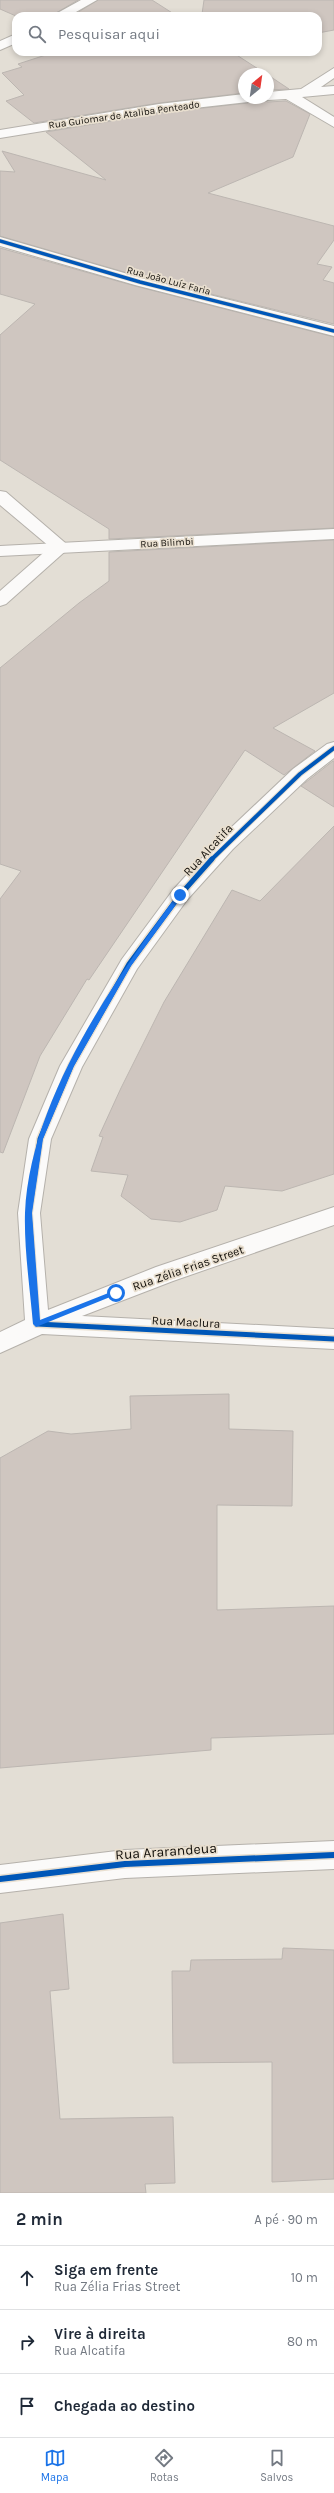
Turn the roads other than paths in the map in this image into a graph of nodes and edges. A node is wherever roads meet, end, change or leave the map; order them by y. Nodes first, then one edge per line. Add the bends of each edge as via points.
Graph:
1 (91, 0) edge
2 (67, 12) edge
3 (12, 40) edge
4 (0, 46) edge
5 (334, 72) edge
6 (334, 90) edge
7 (305, 92) junction
8 (288, 94) junction
9 (274, 95) edge
10 (238, 99) edge
11 (334, 123) edge
12 (0, 134) edge
13 (0, 241) edge
14 (334, 331) edge
15 (0, 496) edge
16 (334, 534) edge
17 (61, 547) junction
18 (0, 550) edge
19 (0, 600) edge
20 (334, 748) edge
21 (334, 1216) edge
22 (36, 1324) junction
23 (334, 1339) edge
24 (0, 1343) edge
25 (334, 1855) edge
26 (0, 1879) edge

1 - 2 street
3 - 4 street
5 - 7 street
6 - 7 street
7 - 8 street
8 - 9 street
8 - 11 street
10 - 12 street, Rua Guiomar de Ataliba Penteado via 159,108
13 - 14 street, Rua João Luíz Faria via 140,282
15 - 17 street
16 - 17 street, Rua Bilimbi
17 - 18 street, Rua Bilimbi
17 - 19 street
20 - 22 street, Rua Alcatifa via 300,774 226,844 180,895 129,964 71,1066 40,1139 29,1213
21 - 22 street, Rua Zélia Frias Street
22 - 23 street, Rua Maclura
22 - 24 street, Rua Zélia Frias Street
25 - 26 street, Rua Ararandeua via 191,1859 27,1874

